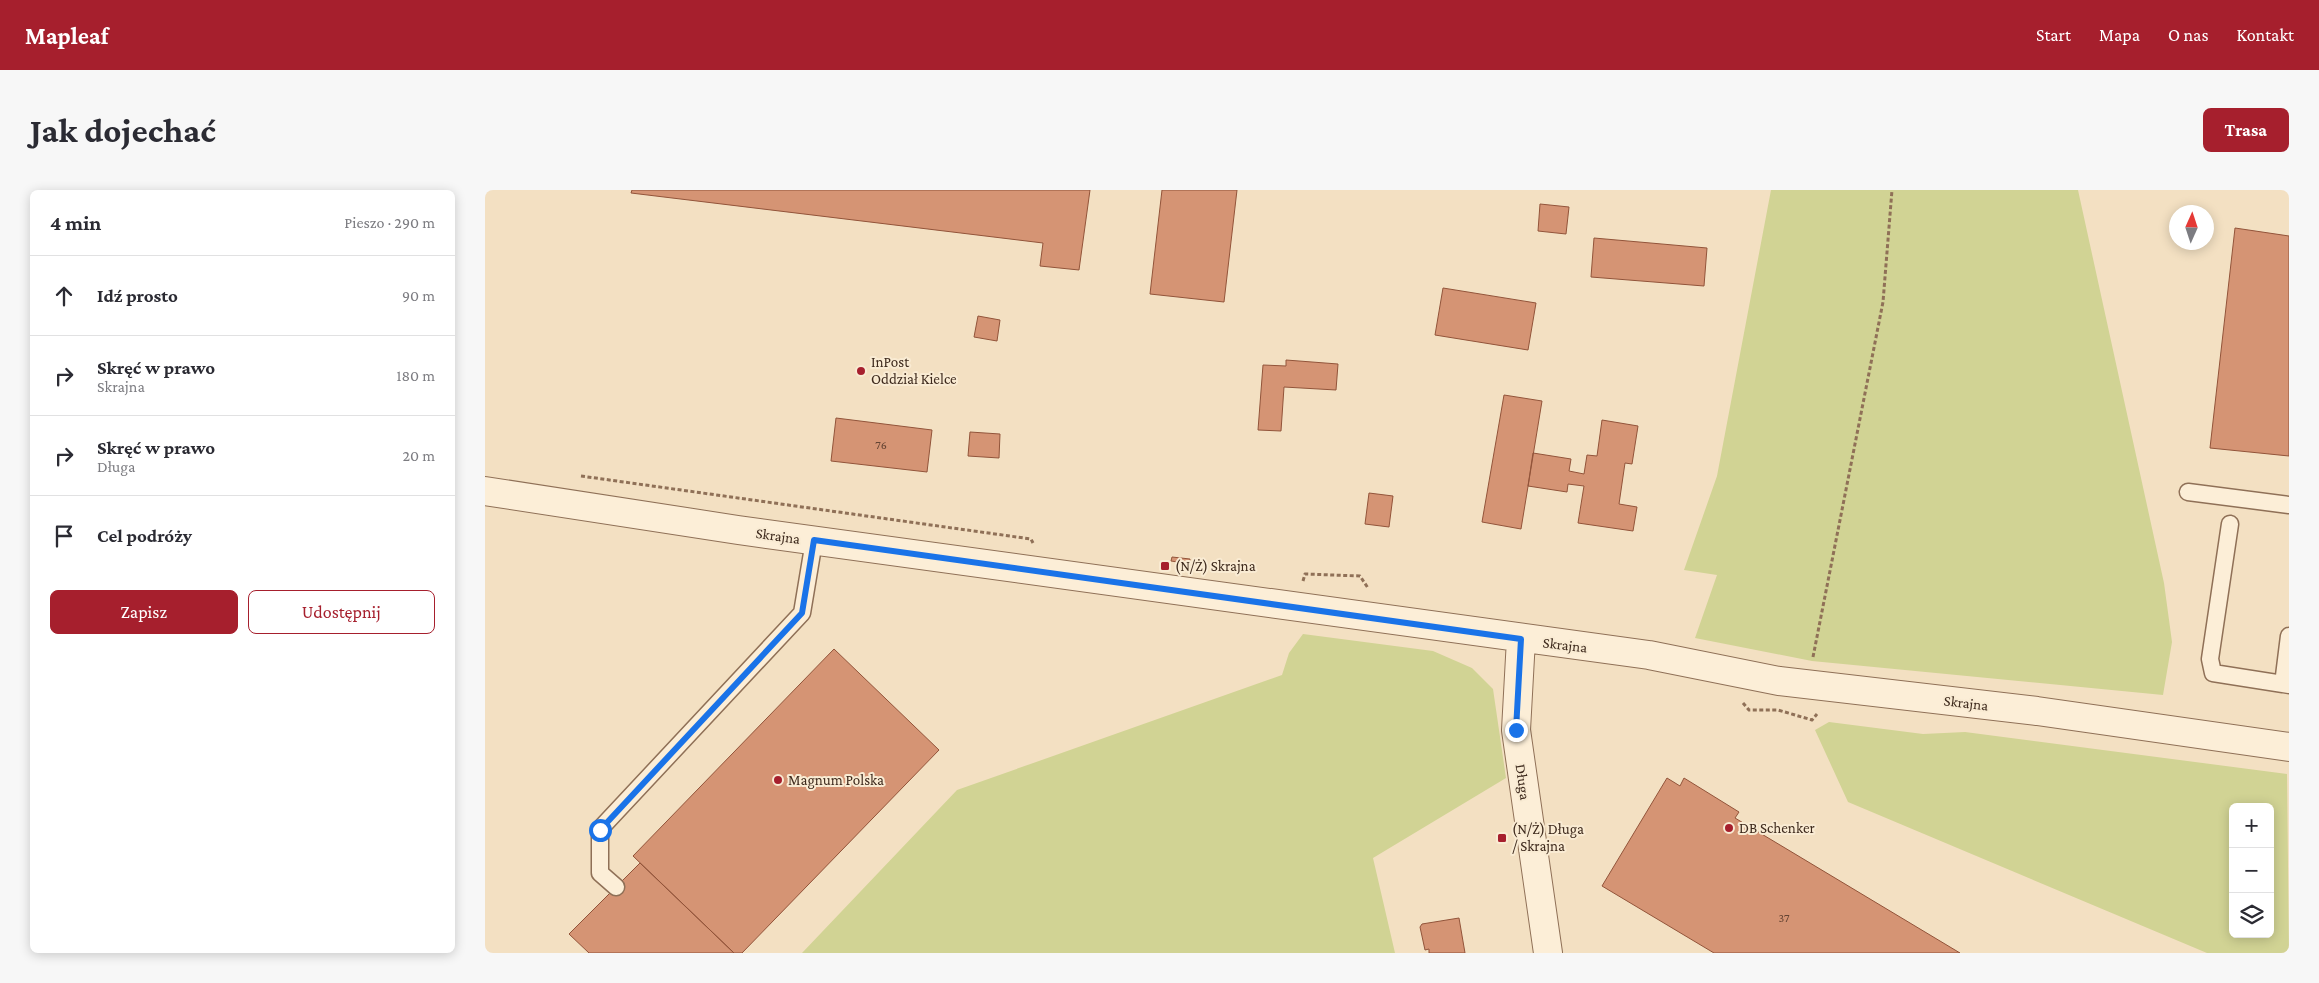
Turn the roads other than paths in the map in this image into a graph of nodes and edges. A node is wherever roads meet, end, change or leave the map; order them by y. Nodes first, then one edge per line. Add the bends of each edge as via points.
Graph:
1 (485, 491) edge
2 (2188, 492) dead end
3 (2289, 505) edge
4 (2230, 524) dead end
5 (814, 540) junction
6 (2289, 636) edge
7 (1521, 639) junction
8 (2286, 684) edge
9 (2289, 747) edge
10 (616, 887) dead end
11 (1548, 953) edge

1 - 5 street, Skrajna
2 - 3 lane
4 - 8 lane via 2209,659 2213,674
5 - 7 street, Skrajna
5 - 10 lane via 802,613 600,830 600,873
6 - 8 lane
7 - 9 street, Skrajna via 1649,655 1808,685 2037,711
7 - 11 street, Długa via 1516,730

